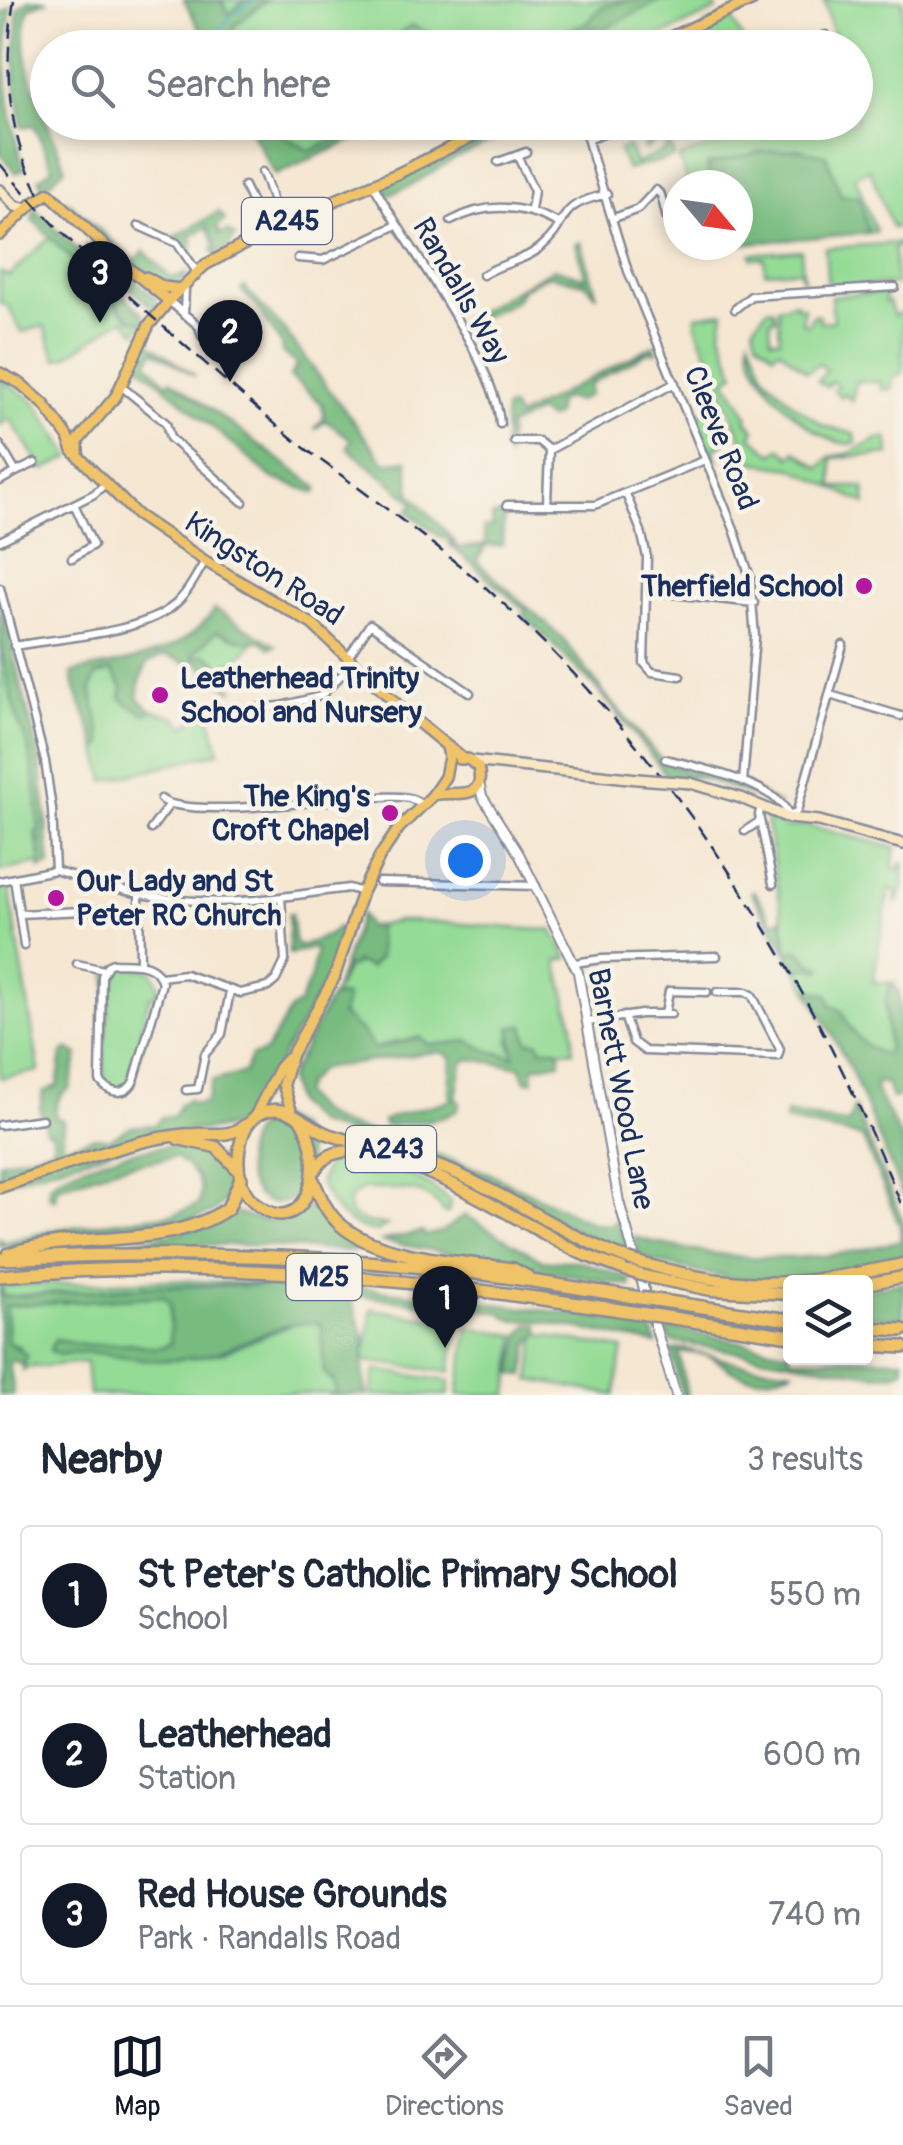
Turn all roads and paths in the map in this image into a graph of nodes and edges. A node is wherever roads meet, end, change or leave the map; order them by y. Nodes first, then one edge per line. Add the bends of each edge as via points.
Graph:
1 (753, 0) edge
2 (686, 30) edge
3 (463, 140) edge
4 (589, 140) edge
5 (526, 152) dead end
6 (517, 155) junction
7 (498, 162) dead end
8 (262, 172) dead end
9 (373, 184) junction
10 (244, 186) dead end
11 (0, 190) edge
12 (607, 194) junction
13 (663, 203) edge
14 (15, 206) junction
15 (27, 208) junction
16 (531, 210) junction
17 (614, 218) junction
18 (15, 220) junction
19 (451, 221) dead end
20 (558, 223) junction
21 (281, 224) junction
22 (139, 226) dead end
23 (397, 226) junction
24 (266, 232) junction
25 (0, 235) edge
26 (298, 258) dead end
27 (130, 270) junction
28 (197, 272) junction
29 (483, 275) dead end
30 (183, 286) junction
31 (895, 287) dead end
32 (168, 301) junction
33 (734, 310) dead end
34 (185, 316) junction
35 (200, 330) junction
36 (0, 373) edge
37 (674, 383) junction
38 (121, 386) junction
39 (500, 424) dead end
40 (88, 428) junction
41 (64, 432) junction
42 (514, 442) dead end
43 (0, 445) edge
44 (549, 450) junction
45 (78, 457) junction
46 (705, 460) junction
47 (35, 463) dead end
48 (16, 472) junction
49 (0, 480) edge
50 (104, 485) junction
51 (626, 494) junction
52 (243, 502) dead end
53 (74, 504) junction
54 (547, 504) junction
55 (507, 505) dead end
56 (0, 541) edge
57 (72, 558) dead end
58 (205, 561) junction
59 (0, 588) edge
60 (646, 591) junction
61 (754, 602) junction
62 (14, 646) junction
63 (843, 646) dead end
64 (351, 659) junction
65 (680, 676) dead end
66 (470, 693) dead end
67 (830, 694) junction
68 (247, 709) dead end
69 (901, 716) edge
70 (445, 744) junction
71 (664, 758) dead end
72 (467, 760) junction
73 (498, 765) junction
74 (447, 772) junction
75 (480, 779) junction
76 (742, 782) junction
77 (454, 792) junction
78 (466, 794) junction
79 (432, 796) junction
80 (162, 799) dead end
81 (421, 804) junction
82 (169, 805) junction
83 (488, 806) junction
84 (762, 806) junction
85 (789, 818) junction
86 (760, 822) junction
87 (151, 829) dead end
88 (745, 831) dead end
89 (903, 844) edge
90 (55, 870) junction
91 (14, 878) junction
92 (0, 880) edge
93 (379, 882) dead end
94 (773, 884) dead end
95 (536, 886) junction
96 (362, 892) junction
97 (139, 895) junction
98 (280, 897) junction
99 (104, 910) dead end
100 (20, 914) junction
101 (24, 946) dead end
102 (716, 956) dead end
103 (575, 963) junction
104 (77, 964) dead end
105 (140, 964) junction
106 (104, 970) junction
107 (162, 977) junction
108 (230, 990) junction
109 (707, 992) dead end
110 (717, 992) dead end
111 (624, 1016) junction
112 (588, 1022) junction
113 (292, 1054) junction
114 (186, 1090) dead end
115 (296, 1116) junction
116 (42, 1118) dead end
117 (253, 1118) junction
118 (0, 1125) edge
119 (173, 1138) junction
120 (240, 1175) junction
121 (314, 1176) junction
122 (0, 1188) edge
123 (0, 1258) edge
124 (902, 1268) edge
125 (0, 1276) edge
126 (873, 1281) edge
127 (536, 1282) junction
128 (783, 1294) edge
129 (783, 1319) edge
130 (873, 1328) edge
131 (903, 1330) edge
132 (783, 1335) edge
133 (873, 1345) edge
134 (903, 1347) edge
135 (676, 1395) edge

1 - 2 main road
3 - 9 main road, A245
4 - 12 street, Cleeve Road
5 - 6 street
6 - 7 street
6 - 16 street via 534,191
8 - 21 street
9 - 21 main road, A245
9 - 23 street, Randalls Way
10 - 24 street
11 - 14 main road
12 - 17 street, Cleeve Road
12 - 20 street via 575,204
13 - 17 street via 656,190 638,209
14 - 15 main road
14 - 18 main road
15 - 18 main road
15 - 27 main road via 51,194
16 - 19 street via 483,208
16 - 20 street
17 - 37 street, Cleeve Road
18 - 25 main road
20 - 29 street via 542,246
21 - 24 main road, A245
22 - 28 street via 177,242
23 - 26 street via 323,260
23 - 39 street, Randalls Way via 496,396
24 - 28 main road, A245
27 - 30 main road via 164,287
27 - 32 main road
28 - 30 main road, A245
30 - 32 main road, A245
30 - 34 street
31 - 33 street via 751,296
32 - 34 street
32 - 38 main road, A245
34 - 35 street
35 - 35 street via 241,344 243,358 232,359
36 - 41 main road, Kingston Road via 38,398
37 - 44 street
37 - 46 street, Cleeve Road
38 - 40 main road, A245
38 - 52 street
40 - 41 main road
40 - 45 main road, A245
41 - 45 main road, Kingston Road
42 - 44 street via 538,441
43 - 48 street
44 - 54 street
45 - 50 main road, Kingston Road
46 - 51 street
46 - 61 street, Cleeve Road via 747,565
47 - 48 street
48 - 49 street
50 - 53 street
50 - 58 main road, Kingston Road
51 - 54 street via 595,505
51 - 60 street via 645,542
53 - 56 street
53 - 57 street via 94,545
54 - 55 street
58 - 62 street via 178,602 162,613
58 - 64 main road, Kingston Road via 312,624
59 - 62 street
60 - 61 street
60 - 65 street via 644,663 652,672
61 - 76 street, Cleeve Road
62 - 90 street via 50,791
63 - 67 street
64 - 66 street via 370,624
64 - 68 street via 321,696
64 - 70 main road, Kingston Road
67 - 69 street
67 - 85 street via 797,810
70 - 72 main road, Kingston Road
70 - 74 main road
71 - 76 street
72 - 73 main road
72 - 74 main road
72 - 75 main road
73 - 75 main road
73 - 84 main road, bridge via 690,783
74 - 77 main road
74 - 79 main road
75 - 78 main road
75 - 83 street, Barnett Wood Lane
76 - 85 street via 782,801
77 - 78 main road
77 - 79 main road
78 - 83 street, Barnett Wood Lane
79 - 81 main road
80 - 82 street
81 - 82 street via 397,797
81 - 96 main road via 386,846
82 - 87 street
83 - 95 street, Barnett Wood Lane
84 - 85 main road
84 - 86 street
85 - 89 main road
86 - 88 street
86 - 94 street
90 - 91 street
90 - 97 street
91 - 92 street
91 - 100 street
93 - 95 street
95 - 103 street, Barnett Wood Lane
96 - 98 street
96 - 113 main road via 334,978
97 - 98 street via 206,902
97 - 105 street
98 - 108 street via 282,971 260,992
99 - 100 street
100 - 101 street
102 - 103 street
103 - 112 street, Barnett Wood Lane
104 - 106 street
105 - 106 street via 113,963
105 - 107 street
106 - 107 street via 100,1081 114,1092 134,1081
107 - 108 street via 190,975
108 - 114 street via 222,1034 205,1054 198,1089
109 - 111 street via 669,991 668,1014
110 - 111 street via 752,995 778,1056 645,1051 633,1042
111 - 112 street
112 - 135 street, Barnett Wood Lane via 619,1202
113 - 115 main road via 283,1084
113 - 117 main road
115 - 117 highway via 276,1110
115 - 121 highway via 309,1137
115 - 124 highway, A243, bridge via 324,1132 454,1172 591,1245 644,1264 719,1280 768,1282
116 - 118 street
117 - 119 highway via 230,1134
117 - 120 highway via 240,1140
119 - 120 highway via 216,1147
119 - 122 highway
120 - 121 highway via 250,1199 278,1212 305,1201
120 - 123 highway, M25 via 228,1208 198,1223 26,1248
121 - 127 highway, M25 via 336,1220 370,1242 513,1270
121 - 128 highway, A243, bridge via 336,1154 385,1159 449,1182 581,1253 632,1272 711,1290
123 - 127 highway, M25 via 254,1255
124 - 126 highway, A243
125 - 132 highway, M25, bridge via 280,1272 493,1291
127 - 129 highway, M25, bridge
130 - 131 highway
133 - 134 highway

